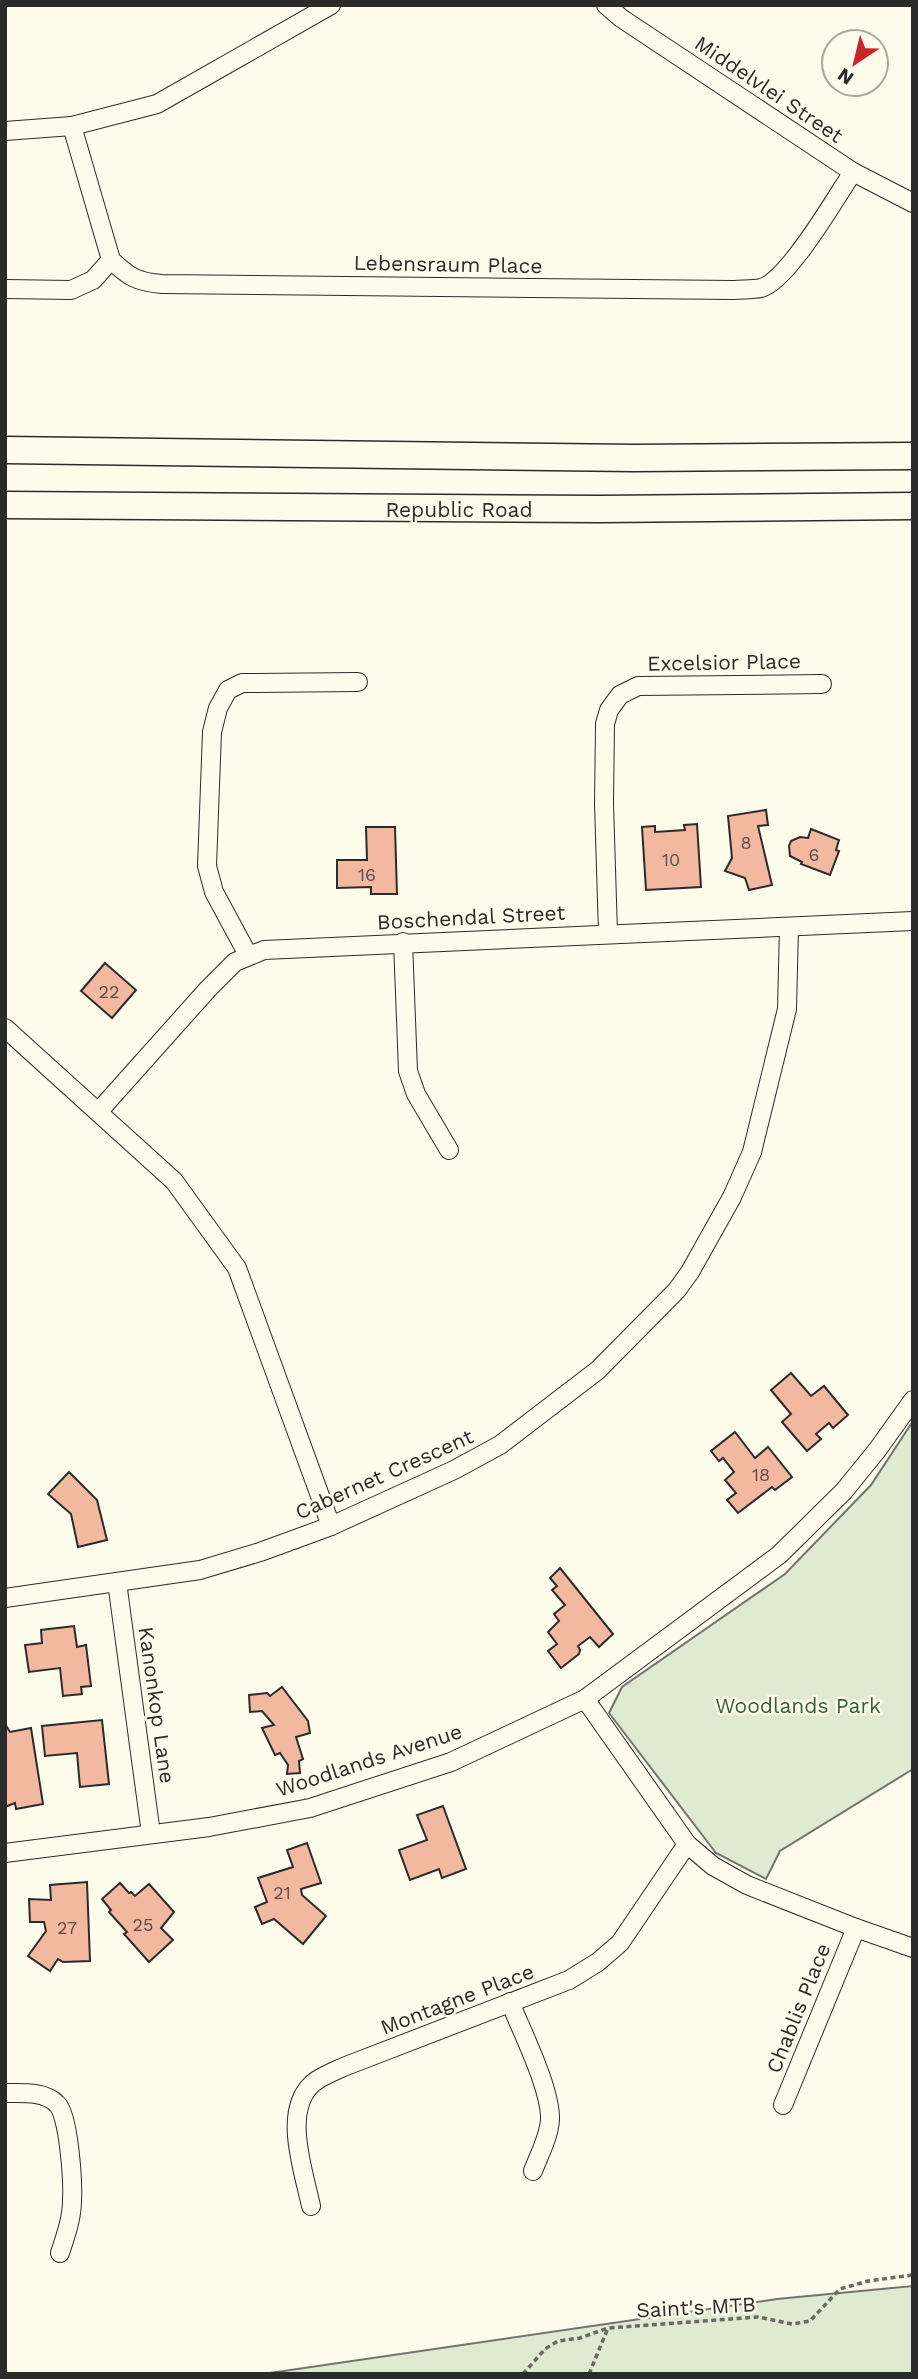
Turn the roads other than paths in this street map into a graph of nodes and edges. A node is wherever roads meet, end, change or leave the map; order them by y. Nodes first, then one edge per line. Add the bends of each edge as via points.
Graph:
1 (606, 5) edge
2 (321, 8) edge
3 (72, 126) junction
4 (5, 131) edge
5 (853, 172) junction
6 (913, 203) edge
7 (111, 260) junction
8 (5, 289) edge
9 (5, 450) edge
10 (913, 456) edge
11 (5, 505) edge
12 (913, 506) edge
13 (358, 682) dead end
14 (822, 684) dead end
15 (913, 921) edge
16 (789, 926) junction
17 (608, 933) junction
18 (403, 942) junction
19 (248, 955) junction
20 (5, 1028) edge
21 (99, 1111) junction
22 (449, 1150) dead end
23 (913, 1400) edge
24 (331, 1526) junction
25 (117, 1582) junction
26 (5, 1598) edge
27 (585, 1699) junction
28 (151, 1834) junction
29 (687, 1844) junction
30 (5, 1853) edge
31 (856, 1928) junction
32 (913, 1948) edge
33 (510, 2002) junction
34 (5, 2093) edge
35 (783, 2105) dead end
36 (533, 2171) dead end
37 (311, 2206) dead end
38 (60, 2253) dead end

1 - 5 street, Middelvlei Street
2 - 3 street via 157,104
3 - 4 street
3 - 7 street
5 - 6 street, Middelvlei Street
5 - 7 street, Lebensraum Place via 789,266 761,288 162,284 127,275
7 - 8 street via 93,280 71,289
9 - 10 main road
11 - 12 main road, Republic Road
13 - 19 street via 243,683 228,690 218,708 212,732 207,866 214,892
14 - 17 street, Excelsior Place via 638,686 620,695 605,724
15 - 16 street, Boschendal Street
16 - 17 street, Boschendal Street
16 - 24 street, Cabernet Crescent via 787,1009 752,1152 684,1281 598,1370 500,1445 454,1471
17 - 18 street, Boschendal Street
18 - 19 street, Boschendal Street via 264,950
18 - 22 street via 408,1071
19 - 21 street, Boschendal Street via 208,989
20 - 21 street
21 - 24 street via 174,1181 237,1268
23 - 27 street, Woodlands Avenue via 844,1491 779,1555
24 - 25 street, Cabernet Crescent via 200,1570
25 - 26 street, Cabernet Crescent
25 - 28 street, Kanonkop Lane
27 - 28 street, Woodlands Avenue via 451,1762 310,1808
27 - 29 street
28 - 30 street, Woodlands Avenue
29 - 31 street via 747,1885
29 - 33 street, Montagne Place via 610,1953 569,1980
31 - 32 street
31 - 35 street, Chablis Place
33 - 36 street via 542,2081 551,2117
33 - 37 street, Montagne Place via 314,2083 302,2100 295,2124
34 - 38 street via 42,2096 61,2109 67,2127 72,2199

